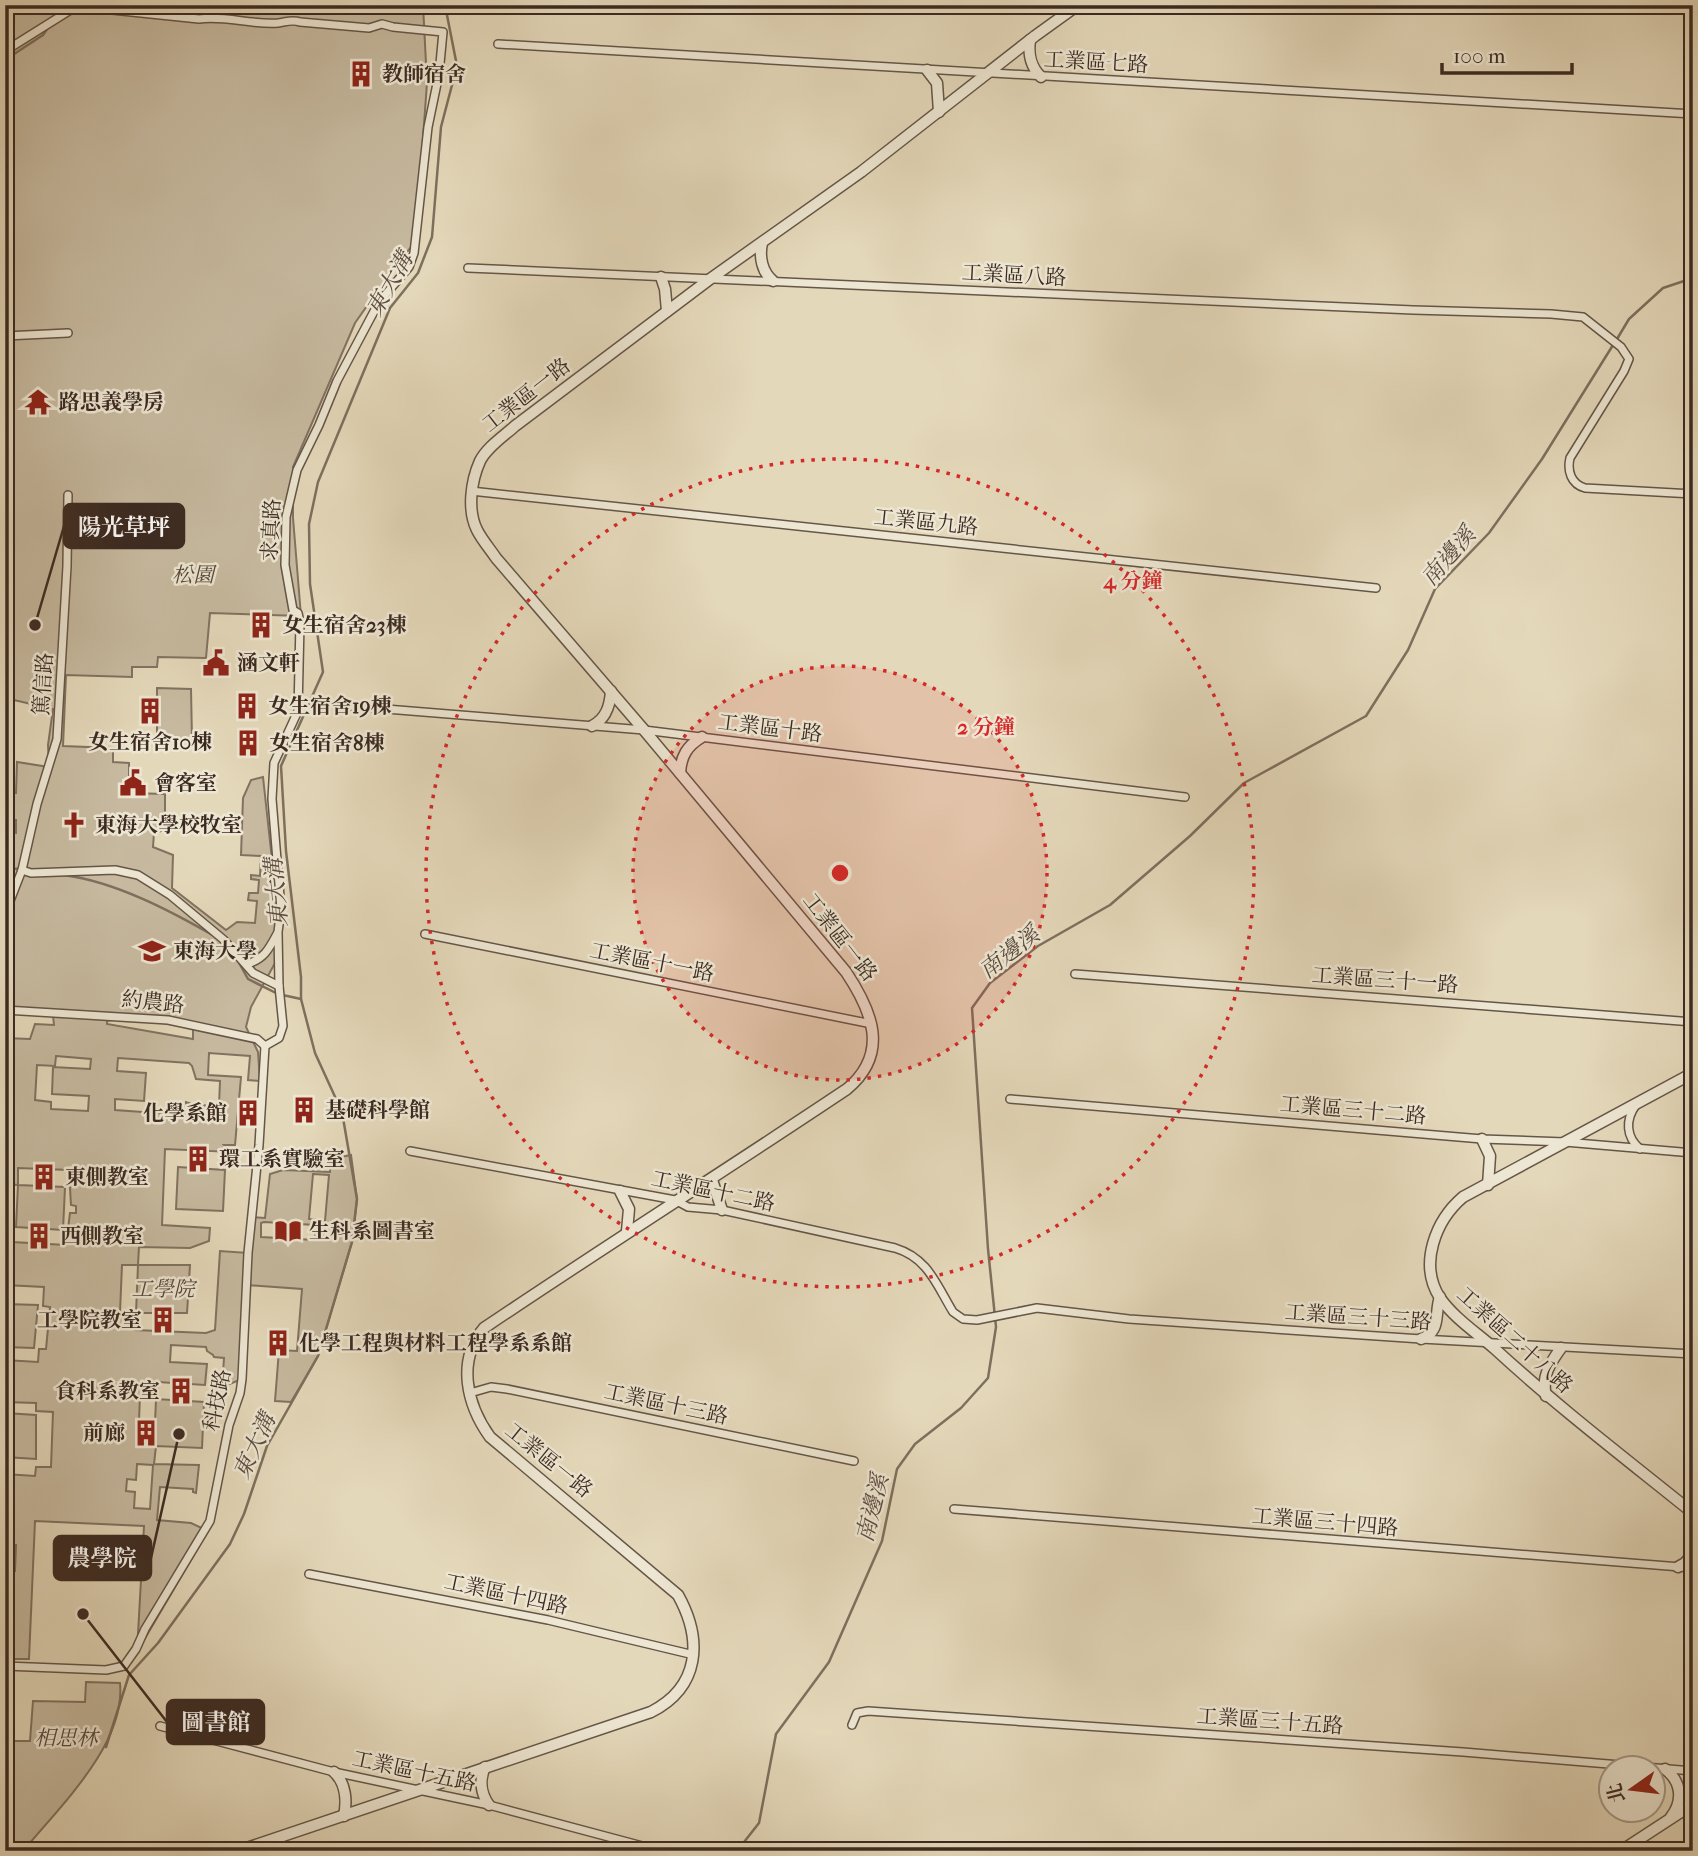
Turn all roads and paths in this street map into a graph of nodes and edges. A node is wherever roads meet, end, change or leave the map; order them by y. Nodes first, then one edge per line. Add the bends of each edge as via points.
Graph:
1 (1079, 5) edge
2 (1030, 40) junction
3 (498, 44) dead end
4 (5, 51) edge
5 (927, 70) junction
6 (988, 73) junction
7 (1041, 77) junction
8 (939, 113) junction
9 (1693, 114) edge
10 (762, 243) junction
11 (468, 268) dead end
12 (661, 276) junction
13 (710, 279) junction
14 (773, 282) junction
15 (667, 312) junction
16 (68, 333) dead end
17 (5, 336) edge
18 (471, 491) junction
19 (1693, 494) edge
20 (68, 495) dead end
21 (1376, 588) dead end
22 (611, 691) junction
23 (349, 706) dead end
24 (592, 726) junction
25 (644, 730) junction
26 (702, 737) junction
27 (680, 773) junction
28 (1185, 797) dead end
29 (26, 870) junction
30 (5, 930) edge
31 (278, 932) junction
32 (425, 934) dead end
33 (247, 964) junction
34 (1075, 974) dead end
35 (279, 986) junction
36 (5, 1010) edge
37 (1693, 1022) edge
38 (872, 1024) junction
39 (265, 1046) junction
40 (1693, 1073) edge
41 (1010, 1099) dead end
42 (1636, 1105) junction
43 (1482, 1139) junction
44 (1565, 1142) junction
45 (1641, 1150) junction
46 (410, 1151) dead end
47 (1693, 1153) edge
48 (712, 1180) junction
49 (1488, 1185) junction
50 (620, 1191) junction
51 (675, 1200) junction
52 (722, 1210) junction
53 (627, 1231) junction
54 (1440, 1297) junction
55 (977, 1320) joint
56 (1421, 1339) junction
57 (1488, 1343) junction
58 (1561, 1348) junction
59 (1693, 1354) edge
60 (470, 1393) junction
61 (1546, 1396) junction
62 (854, 1461) dead end
63 (954, 1509) dead end
64 (1693, 1513) edge
65 (1693, 1553) edge
66 (1678, 1567) junction
67 (1693, 1568) edge
68 (309, 1574) dead end
69 (694, 1655) junction
70 (5, 1666) edge
71 (852, 1725) dead end
72 (160, 1726) dead end
73 (1596, 1763) edge
74 (485, 1767) junction
75 (1666, 1769) edge
76 (1666, 1770) edge
77 (1693, 1771) edge
78 (334, 1772) junction
79 (420, 1789) junction
80 (1693, 1804) edge
81 (489, 1805) junction
82 (344, 1816) junction
83 (1669, 1819) junction
84 (238, 1851) edge
85 (661, 1851) edge
86 (1621, 1851) edge

1 - 2 street, 工業區一路
2 - 6 street, 工業區一路
2 - 7 street via 1032,64
3 - 5 street, 工業區七路
4 - 31 street, 求真路 via 72,9 83,7 240,22 293,20 369,28 382,24 443,32 414,253 409,267 379,303 337,381 297,470 286,517 287,583 300,623 298,711 274,763 272,799 281,909
5 - 6 street, 工業區七路
5 - 8 street via 937,83
6 - 7 street, 工業區七路
6 - 8 street, 工業區一路
7 - 9 street, 工業區七路
8 - 10 street, 工業區一路
10 - 13 street, 工業區一路
10 - 14 street via 763,266
11 - 12 street, 工業區八路
12 - 13 street, 工業區八路
12 - 15 street
13 - 14 street, 工業區八路
13 - 15 street, 工業區一路
14 - 19 street, 工業區八路 via 1583,317 1621,346 1629,359 1570,458 1568,466 1577,486
15 - 18 street, 工業區一路 via 515,426 481,460
16 - 17 street
18 - 21 street, 工業區九路
18 - 22 street, 工業區一路 via 477,530 496,558
20 - 29 street, 篤信路 via 57,738 37,804
22 - 24 street via 604,717
22 - 25 street, 工業區一路
23 - 24 street, 工業區十路
24 - 25 street, 工業區十路
25 - 26 street, 工業區十路
25 - 27 street, 工業區一路
26 - 27 street via 686,750
26 - 28 street, 工業區十路
27 - 38 street, 工業區一路 via 846,972 867,1006
29 - 30 street, 篤信路 via 8,906
29 - 33 street via 116,870 138,875 170,895
31 - 33 street via 265,954
31 - 35 street, 求真路
32 - 38 street, 工業區十一路
33 - 35 street via 253,973
34 - 37 street, 工業區三十一路
35 - 39 street, 求真路 via 282,1033
36 - 39 street, 約農路 via 168,1020 257,1039
38 - 48 street, 工業區一路 via 869,1056 855,1083
39 - 70 street, 科技路 via 240,1393 210,1521 124,1666 106,1670
40 - 42 street, 工業區二十八路
41 - 43 street, 工業區三十二路
42 - 44 street, 工業區二十八路
42 - 45 street via 1628,1129
43 - 44 street, 工業區三十二路
43 - 49 street via 1491,1162
44 - 45 street, 工業區三十二路
44 - 49 street, 工業區二十八路
45 - 47 street, 工業區三十二路
46 - 50 street, 工業區十二路
48 - 51 street, 工業區一路
48 - 52 street
49 - 54 street, 工業區二十八路 via 1447,1212 1435,1233 1431,1263
50 - 51 street, 工業區十二路
50 - 53 street via 629,1209
51 - 52 street, 工業區十二路 via 688,1207
51 - 53 street, 工業區一路
52 - 55 street, 工業區十二路 via 908,1252 926,1267 953,1312
53 - 60 street, 工業區一路 via 484,1328 467,1361
54 - 56 street via 1436,1326
54 - 57 street, 工業區二十八路
55 - 56 street, 工業區三十三路 via 1037,1308 1129,1319
56 - 57 street, 工業區三十三路
57 - 58 street, 工業區三十三路
57 - 61 street, 工業區二十八路
58 - 59 street, 工業區三十三路
58 - 61 street via 1546,1373
60 - 62 street, 工業區十三路 via 491,1387 507,1389
60 - 69 street, 工業區一路 via 478,1421 490,1437 678,1595 692,1626
61 - 64 street, 工業區二十八路
63 - 66 street, 工業區三十四路
65 - 66 street
66 - 67 street, 工業區三十四路
68 - 69 street, 工業區十四路 via 548,1620
69 - 74 street via 683,1684 651,1712
71 - 73 street, 工業區三十五路 via 857,1713 868,1711
72 - 78 street, 工業區十五路
74 - 79 street
74 - 81 street via 482,1789
75 - 77 street, 工業區三十五路
76 - 83 street via 1680,1795
78 - 79 street, 工業區十五路
78 - 82 street via 343,1786
79 - 81 street, 工業區十五路
79 - 82 street
80 - 83 street
81 - 85 street, 工業區十五路
82 - 84 street
83 - 86 street

